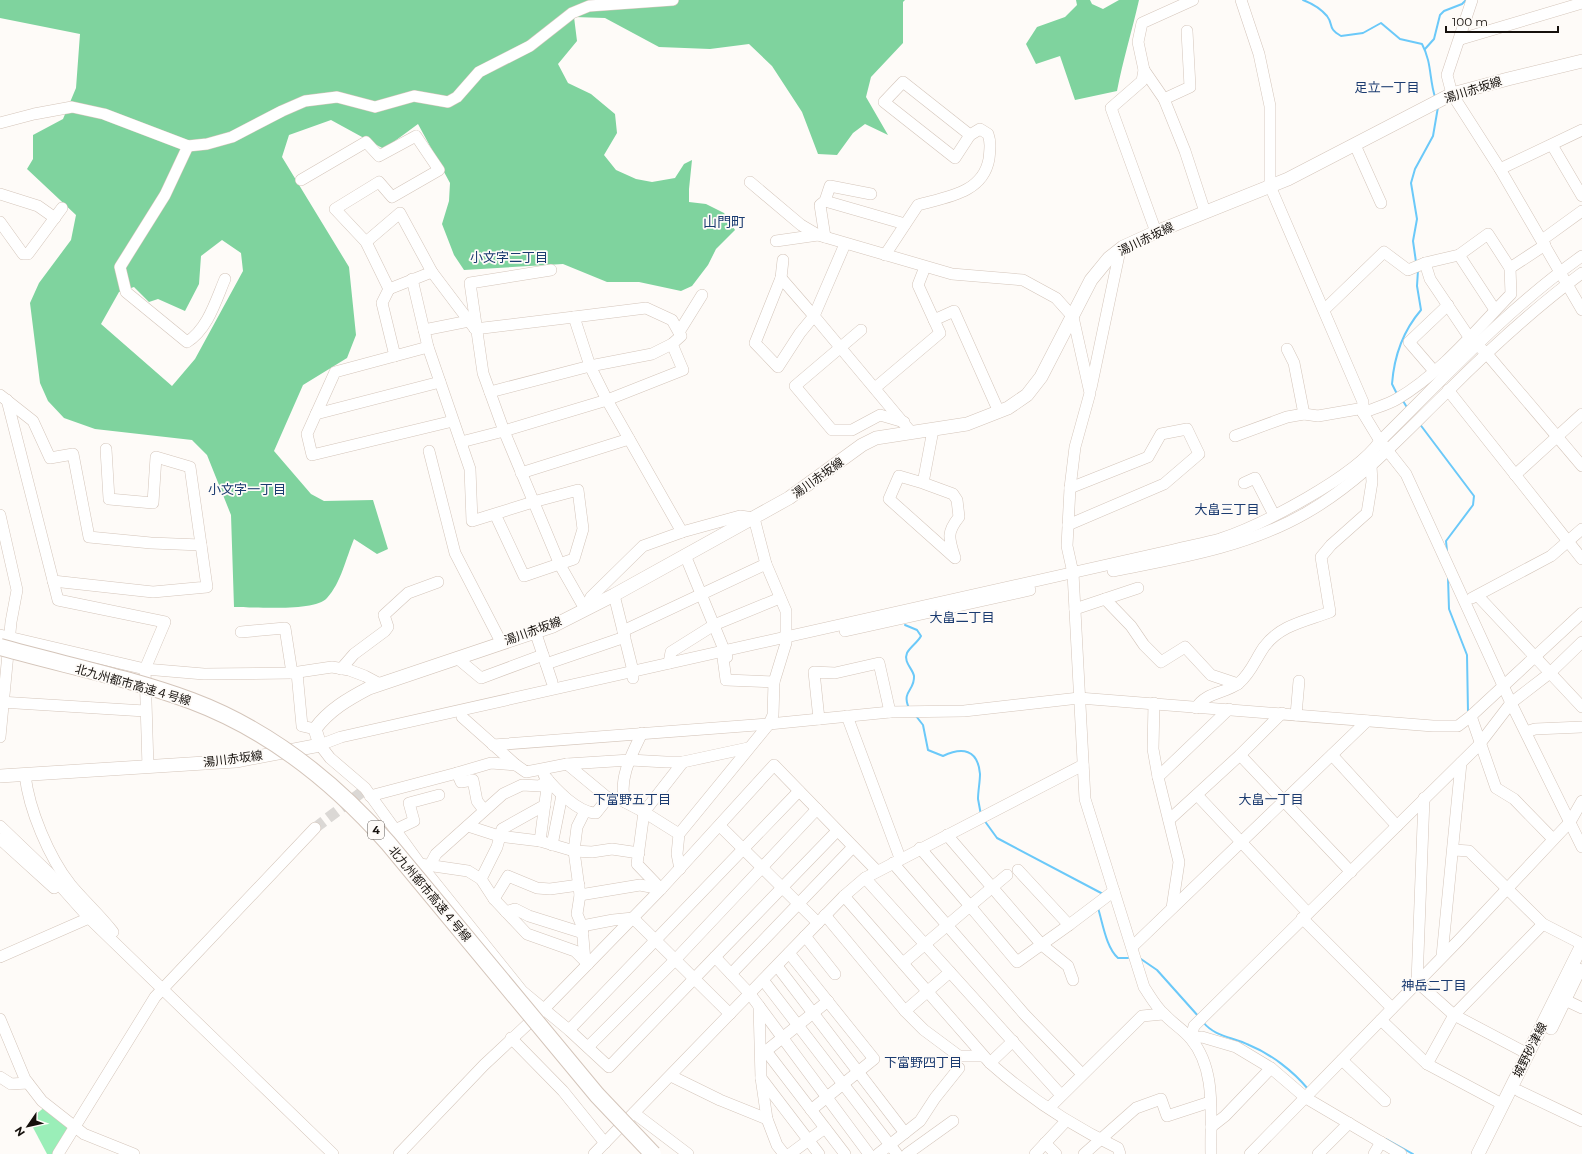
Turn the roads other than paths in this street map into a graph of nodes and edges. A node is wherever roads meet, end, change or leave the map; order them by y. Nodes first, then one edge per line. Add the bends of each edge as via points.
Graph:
1 (673, 0) edge
2 (1193, 0) edge
3 (1241, 0) edge
4 (1472, 0) edge
5 (1582, 3) edge
6 (1187, 31) dead end
7 (1460, 39) junction
8 (1582, 61) edge
9 (1144, 70) junction
10 (1448, 96) junction
11 (1164, 99) junction
12 (0, 124) edge
13 (1582, 130) edge
14 (970, 135) junction
15 (1355, 145) junction
16 (1552, 145) junction
17 (188, 146) junction
18 (1500, 169) junction
19 (301, 180) dead end
20 (750, 182) dead end
21 (1270, 186) junction
22 (0, 194) edge
23 (871, 194) dead end
24 (1582, 196) edge
25 (825, 201) junction
26 (1381, 204) dead end
27 (62, 208) dead end
28 (1582, 211) edge
29 (1205, 212) junction
30 (55, 218) junction
31 (0, 222) edge
32 (905, 224) junction
33 (1156, 232) junction
34 (822, 236) junction
35 (776, 241) dead end
36 (366, 242) junction
37 (1544, 243) junction
38 (845, 244) junction
39 (1120, 250) junction
40 (885, 255) junction
41 (1459, 255) junction
42 (1582, 256) edge
43 (783, 260) dead end
44 (1420, 265) junction
45 (926, 267) junction
46 (1510, 268) junction
47 (551, 270) dead end
48 (432, 272) junction
49 (1560, 272) junction
50 (1582, 273) edge
51 (781, 278) junction
52 (225, 279) dead end
53 (412, 279) junction
54 (1568, 284) junction
55 (389, 289) junction
56 (702, 295) dead end
57 (1448, 305) junction
58 (1324, 310) junction
59 (1495, 310) junction
60 (1582, 310) edge
61 (814, 316) junction
62 (574, 317) junction
63 (1073, 317) junction
64 (934, 320) junction
65 (472, 325) junction
66 (424, 330) junction
67 (861, 330) dead end
68 (679, 332) junction
69 (1473, 341) junction
70 (672, 344) junction
71 (428, 347) junction
72 (841, 347) junction
73 (1287, 349) dead end
74 (1487, 354) junction
75 (395, 356) junction
76 (590, 366) junction
77 (1434, 372) junction
78 (440, 382) junction
79 (875, 388) junction
80 (1448, 390) junction
81 (490, 392) junction
82 (1090, 393) junction
83 (3, 397) edge
84 (607, 400) junction
85 (1364, 410) junction
86 (999, 412) junction
87 (316, 414) junction
88 (1304, 414) junction
89 (1582, 414) edge
90 (453, 421) junction
91 (907, 427) junction
92 (933, 430) junction
93 (504, 431) junction
94 (1235, 436) dead end
95 (1558, 436) junction
96 (629, 439) junction
97 (1380, 441) junction
98 (461, 442) junction
99 (106, 449) dead end
100 (430, 451) dead end
101 (1388, 451) junction
102 (1371, 466) junction
103 (1582, 466) edge
104 (521, 472) junction
105 (1515, 475) junction
106 (923, 483) junction
107 (1244, 483) dead end
108 (1070, 488) junction
109 (533, 502) junction
110 (0, 514) edge
111 (495, 514) junction
112 (1274, 515) junction
113 (754, 518) junction
114 (1068, 525) junction
115 (1582, 529) edge
116 (682, 532) junction
117 (1568, 542) junction
118 (201, 545) junction
119 (685, 555) junction
120 (1582, 559) edge
121 (766, 564) junction
122 (560, 565) junction
123 (1073, 576) junction
124 (52, 581) junction
125 (438, 582) dead end
126 (1138, 588) dead end
127 (701, 594) junction
128 (614, 595) junction
129 (1478, 596) junction
130 (780, 598) junction
131 (1105, 599) junction
132 (1464, 602) junction
133 (585, 609) junction
134 (1075, 609) junction
135 (1582, 613) edge
136 (714, 625) junction
137 (535, 631) junction
138 (240, 632) dead end
139 (624, 634) junction
140 (3, 640) edge
141 (786, 640) junction
142 (501, 642) junction
143 (1582, 642) edge
144 (725, 656) junction
145 (0, 657) edge
146 (457, 658) junction
147 (1535, 658) junction
148 (545, 659) junction
149 (668, 663) junction
150 (145, 669) junction
151 (341, 669) junction
152 (294, 673) junction
153 (1550, 673) junction
154 (633, 675) junction
155 (1299, 681) dead end
156 (552, 682) dead end
157 (774, 682) junction
158 (380, 684) junction
159 (1238, 684) junction
160 (1504, 687) junction
161 (1079, 698) junction
162 (1, 702) edge
163 (1511, 702) junction
164 (1154, 703) junction
165 (1582, 707) edge
166 (1196, 708) junction
167 (1229, 709) junction
168 (145, 711) junction
169 (890, 712) junction
170 (1282, 713) junction
171 (1296, 715) junction
172 (847, 716) junction
173 (462, 717) junction
174 (1469, 718) junction
175 (818, 719) junction
176 (1367, 721) junction
177 (769, 724) junction
178 (1582, 727) edge
179 (315, 729) junction
180 (1526, 732) junction
181 (642, 733) junction
182 (0, 737) edge
183 (1479, 744) junction
184 (320, 745) junction
185 (493, 745) junction
186 (748, 748) junction
187 (1240, 755) junction
188 (1332, 755) junction
189 (630, 760) junction
190 (683, 762) junction
191 (1462, 763) junction
192 (567, 764) junction
193 (516, 765) junction
194 (1083, 765) junction
195 (148, 767) junction
196 (540, 770) junction
197 (457, 773) junction
198 (24, 775) junction
199 (0, 776) edge
200 (1158, 777) junction
201 (548, 780) junction
202 (799, 791) junction
203 (366, 792) junction
204 (439, 795) dead end
205 (562, 795) junction
206 (1197, 795) junction
207 (608, 798) junction
208 (1424, 798) junction
209 (1284, 801) junction
210 (1582, 801) edge
211 (625, 802) junction
212 (545, 805) junction
213 (817, 809) junction
214 (484, 810) junction
215 (585, 811) junction
216 (644, 812) junction
217 (1169, 820) junction
218 (1570, 822) junction
219 (0, 826) edge
220 (468, 826) junction
221 (720, 826) junction
222 (1397, 826) junction
223 (315, 828) tunnel mouth
224 (395, 830) junction
225 (837, 831) junction
226 (679, 834) junction
227 (947, 835) junction
228 (499, 836) junction
229 (1580, 836) edge
230 (1554, 838) junction
231 (0, 839) edge
232 (540, 842) junction
233 (1241, 842) junction
234 (552, 845) junction
235 (854, 847) junction
236 (1582, 847) edge
237 (920, 848) junction
238 (744, 849) junction
239 (1454, 850) junction
240 (574, 851) junction
241 (639, 853) junction
242 (897, 861) junction
243 (425, 864) junction
244 (60, 866) junction
245 (762, 867) junction
246 (680, 870) junction
247 (1018, 870) dead end
248 (877, 871) junction
249 (48, 872) junction
250 (1351, 872) junction
251 (1007, 875) dead end
252 (865, 878) junction
253 (481, 879) junction
254 (782, 887) junction
255 (992, 887) junction
256 (1506, 887) junction
257 (661, 889) junction
258 (579, 890) junction
259 (1114, 890) junction
260 (844, 896) junction
261 (494, 899) junction
262 (799, 904) junction
263 (970, 906) junction
264 (1172, 908) junction
265 (506, 912) junction
266 (1305, 915) junction
267 (90, 918) junction
268 (633, 918) junction
269 (821, 919) junction
270 (1543, 924) junction
271 (1069, 925) junction
272 (947, 926) junction
273 (582, 930) junction
274 (805, 936) junction
275 (656, 941) junction
276 (925, 944) junction
277 (1582, 944) edge
278 (1042, 945) junction
279 (1132, 947) junction
280 (789, 953) junction
281 (1442, 956) junction
282 (0, 957) edge
283 (715, 957) junction
284 (675, 960) junction
285 (586, 962) junction
286 (903, 963) junction
287 (1582, 965) edge
288 (140, 966) junction
289 (777, 966) junction
290 (950, 972) junction
291 (731, 974) junction
292 (835, 974) dead end
293 (693, 978) junction
294 (763, 980) junction
295 (1073, 980) dead end
296 (1417, 982) junction
297 (163, 988) junction
298 (927, 991) junction
299 (750, 994) junction
300 (1565, 1000) junction
301 (828, 1001) junction
302 (759, 1006) junction
303 (1392, 1008) junction
304 (1582, 1008) edge
305 (544, 1009) junction
306 (905, 1011) junction
307 (813, 1013) junction
308 (730, 1014) junction
309 (1163, 1014) junction
310 (1454, 1015) junction
311 (0, 1019) edge
312 (1381, 1020) junction
313 (798, 1025) junction
314 (569, 1030) junction
315 (511, 1038) junction
316 (782, 1038) junction
317 (1191, 1038) junction
318 (1013, 1041) junction
319 (588, 1048) junction
320 (1528, 1054) junction
321 (986, 1059) junction
322 (1342, 1060) junction
323 (1427, 1064) junction
324 (959, 1068) dead end
325 (1271, 1068) junction
326 (858, 1072) junction
327 (1082, 1074) junction
328 (671, 1076) junction
329 (0, 1077) edge
330 (761, 1078) junction
331 (28, 1083) junction
332 (843, 1084) junction
333 (1519, 1091) junction
334 (1061, 1095) junction
335 (827, 1097) junction
336 (1306, 1098) junction
337 (1385, 1101) dead end
338 (1210, 1102) junction
339 (1502, 1104) junction
340 (1049, 1108) junction
341 (811, 1110) junction
342 (634, 1113) junction
343 (767, 1119) junction
344 (953, 1121) dead end
345 (1066, 1121) junction
346 (1582, 1121) edge
347 (1349, 1123) junction
348 (74, 1127) junction
349 (1210, 1127) junction
350 (825, 1128) junction
351 (905, 1133) junction
352 (808, 1140) junction
353 (1100, 1140) junction
354 (321, 1142) junction
355 (1381, 1142) junction
356 (605, 1143) junction
357 (1046, 1143) junction
358 (890, 1144) junction
359 (58, 1154) edge
360 (134, 1154) edge
361 (318, 1154) edge
362 (333, 1154) edge
363 (399, 1154) edge
364 (594, 1154) edge
365 (640, 1154) edge
366 (653, 1154) edge
367 (688, 1154) edge
368 (784, 1154) edge
369 (790, 1154) edge
370 (819, 1154) edge
371 (845, 1154) edge
372 (869, 1154) edge
373 (878, 1154) edge
374 (897, 1154) edge
375 (907, 1154) edge
376 (1035, 1154) edge
377 (1056, 1154) edge
378 (1084, 1154) edge
379 (1120, 1154) edge
380 (1211, 1154) edge
381 (1250, 1154) edge
382 (1318, 1154) edge
383 (1374, 1154) edge
384 (1401, 1154) edge
385 (1478, 1154) edge
386 (1488, 1154) edge

1 - 17 street via 590,6 572,13 530,46 479,72 457,97 448,102 414,96 375,107 337,96 305,101 232,137
2 - 9 street via 1142,23 1138,42
3 - 21 street via 1259,54 1270,106
4 - 7 street
5 - 7 street
6 - 11 street via 1190,87
7 - 10 street via 1447,75
8 - 10 main road, 湯川赤坂線 via 1508,78
9 - 11 street
9 - 33 street via 1142,81 1111,108
10 - 15 main road, 湯川赤坂線
10 - 18 street
11 - 29 street via 1185,151
12 - 17 street via 72,107 104,114
13 - 16 street
14 - 14 street via 955,158 884,102 903,82
14 - 32 street via 980,129 988,134 991,144 987,169 976,185 964,192 918,205
15 - 21 main road, 湯川赤坂線
15 - 26 street
16 - 18 street
16 - 24 street
17 - 52 street via 165,195 120,267 123,283 126,292 187,342 195,337 208,319
18 - 37 street
19 - 36 street via 366,142 379,156 416,136 439,170 392,197 379,182 336,208
20 - 34 street via 801,226
21 - 29 main road, 湯川赤坂線
21 - 58 street
22 - 30 street via 38,206
23 - 25 street via 830,186
25 - 32 street
25 - 34 street via 820,205
27 - 30 street
28 - 37 street
29 - 33 main road, 湯川赤坂線
30 - 31 street via 28,254 24,254
32 - 40 street
33 - 39 main road, 湯川赤坂線
34 - 35 street
34 - 38 street
36 - 48 street via 400,213
36 - 55 street
37 - 46 street
37 - 49 street
38 - 40 street
38 - 61 street
39 - 63 main road, 湯川赤坂線 via 1109,258 1091,280
39 - 82 street
40 - 45 street
41 - 44 street
41 - 46 street via 1488,234
41 - 59 street
42 - 49 street
43 - 51 street
44 - 57 street
44 - 58 street via 1408,270 1384,252
45 - 63 street via 952,274 1023,280 1056,298
45 - 64 street via 918,285
46 - 59 street via 1511,294
47 - 65 street via 470,283
48 - 53 street
48 - 65 street
49 - 54 street
49 - 69 street
50 - 54 street
51 - 61 street
51 - 61 street via 755,343 778,367
53 - 55 street
53 - 66 street
54 - 60 street
54 - 74 street
55 - 75 street via 382,303
56 - 68 street
57 - 69 street
57 - 77 street via 1409,342
58 - 85 street
59 - 69 street
61 - 72 street
62 - 65 street
62 - 68 street via 646,308 672,320
62 - 76 street
63 - 82 street
63 - 86 main road, 湯川赤坂線 via 1041,376 1027,395
64 - 79 street via 940,333
64 - 86 street via 954,311
65 - 66 street
65 - 81 street
66 - 71 street
67 - 72 street
68 - 70 street via 681,336
69 - 74 street
69 - 77 street
69 - 97 street
70 - 76 street via 652,354
70 - 84 street via 683,370
71 - 75 street
71 - 78 street
72 - 79 street
72 - 91 street via 795,386 832,430 852,430 880,415
73 - 88 street via 1294,363
74 - 80 street
74 - 95 street
75 - 87 street via 335,372
76 - 81 street
76 - 84 street
77 - 85 street via 1400,397
78 - 87 street
78 - 90 street
79 - 91 street
80 - 101 street
80 - 105 street
81 - 93 street
82 - 108 street via 1075,447
83 - 118 street via 34,421 50,458 73,454 89,536 151,544
83 - 124 street
84 - 93 street
84 - 96 street
85 - 88 street via 1318,416
85 - 97 street
86 - 92 main road, 湯川赤坂線 via 967,424
87 - 90 street via 307,434 312,454
88 - 94 street via 1287,417
89 - 95 street
90 - 98 street
91 - 92 main road, 湯川赤坂線
91 - 113 main road, 湯川赤坂線 via 862,445 789,498
92 - 106 street
93 - 98 street
93 - 104 street
95 - 103 street
95 - 105 street
96 - 104 street
96 - 116 street
97 - 101 street
97 - 112 street via 1374,450 1339,478
98 - 111 street via 470,469 472,521
99 - 118 street via 109,499 153,503 156,457 190,467
100 - 142 street via 455,553
101 - 102 street
101 - 132 street via 1406,474
102 - 123 street via 1307,513 1255,537 1210,551
102 - 159 street via 1372,482 1367,513 1321,557 1330,612 1288,626 1275,634 1248,675
104 - 109 street
105 - 117 street
106 - 106 street via 899,476 889,498 955,558 949,539 951,527 959,516 957,500 953,494
107 - 112 street via 1255,478
108 - 114 street
108 - 114 street via 1148,457 1161,434 1187,429 1199,454 1164,484
109 - 111 street
109 - 122 street
109 - 122 street via 578,490 583,529 574,559
110 - 140 street via 17,590 11,622
111 - 122 street via 524,576
112 - 123 street via 1220,539
113 - 116 street via 740,516
113 - 119 main road, 湯川赤坂線
113 - 121 street
114 - 123 street via 1068,546
115 - 117 street
116 - 133 street via 643,546 591,598
117 - 120 street
117 - 129 street via 1551,556
118 - 124 street via 207,587 153,592
119 - 127 street
119 - 128 main road, 湯川赤坂線
121 - 127 street
121 - 130 street
122 - 133 street
123 - 134 street
123 - 141 street
124 - 150 street via 58,600 165,622
125 - 151 street via 408,594 384,615 388,627 385,631 354,654
126 - 131 street
127 - 136 street
127 - 139 street
128 - 133 main road, 湯川赤坂線
128 - 139 street
129 - 132 street
129 - 147 street
130 - 136 street
130 - 141 street via 786,611
131 - 134 street
131 - 159 street via 1161,662 1185,647 1211,674
132 - 160 street
133 - 137 main road, 湯川赤坂線 via 554,626
134 - 161 street
135 - 147 street
136 - 144 street
136 - 149 street via 671,652
137 - 142 main road, 湯川赤坂線
137 - 148 street
138 - 152 street via 284,628
139 - 148 street
139 - 154 street
140 - 150 street
140 - 162 street
140 - 366 highway, 北九州都市高速４号線 / 4, bridge via 192,702 262,736 318,774 374,827 597,1095
141 - 144 street
141 - 157 street
142 - 146 main road, 湯川赤坂線
143 - 153 street
144 - 149 street
144 - 154 street
144 - 157 street via 726,680
145 - 365 highway, 北九州都市高速４号線 / 4 via 190,710 257,745 336,802 383,854 597,1109
146 - 148 street via 481,678
146 - 158 main road, 湯川赤坂線
147 - 153 street
147 - 160 street
148 - 156 street
149 - 154 street
150 - 152 street via 204,674
150 - 168 street
151 - 152 street via 332,667
151 - 158 street via 365,676
152 - 179 street via 302,726
153 - 163 street
153 - 165 street
154 - 173 street
154 - 184 street via 341,737
155 - 171 street
157 - 177 street via 773,715
158 - 179 main road, 湯川赤坂線 via 345,702 324,717
159 - 166 street via 1201,699
160 - 163 street
160 - 174 street
161 - 164 street
161 - 169 street via 964,711
161 - 194 street
162 - 168 street
162 - 182 street
163 - 180 street
163 - 183 street
164 - 166 street
164 - 200 street via 1153,749
166 - 167 street
167 - 170 street
167 - 200 street
168 - 195 street
169 - 172 street
169 - 175 street via 879,663 835,673 814,672
170 - 171 street
170 - 187 street
171 - 176 street
172 - 175 street
172 - 242 street
173 - 184 street via 344,744
173 - 185 street
174 - 176 street via 1458,726
174 - 183 street
175 - 177 street
176 - 188 street
177 - 181 street
177 - 186 street
178 - 180 street via 1535,729
179 - 184 main road
180 - 218 street
181 - 185 street
181 - 189 street
183 - 191 street
183 - 230 street via 1494,782
184 - 195 main road, 湯川赤坂線 via 236,761
184 - 203 street
185 - 193 street
186 - 190 street
186 - 226 street
187 - 206 street
187 - 209 street
188 - 209 street
188 - 222 street
189 - 190 street
189 - 192 street
189 - 211 street via 624,780
190 - 216 street
191 - 208 street
191 - 239 street
192 - 196 street
192 - 207 street
193 - 196 street via 526,772
193 - 197 street via 491,763
194 - 227 street
194 - 259 street via 1085,799
195 - 198 main road, 湯川赤坂線
196 - 201 street
197 - 203 street
197 - 214 street via 461,782 473,780 477,801
198 - 199 main road, 湯川赤坂線
198 - 244 street via 37,822
200 - 217 street
201 - 205 street
201 - 212 street
201 - 214 street via 540,786 522,785 503,794
202 - 213 street
202 - 221 street via 774,765
202 - 238 street
203 - 224 street
204 - 224 street via 409,803 414,820
205 - 215 street
205 - 234 street
206 - 217 street
206 - 233 street
207 - 211 street
207 - 215 street via 596,813
208 - 222 street
208 - 296 street
209 - 233 street
209 - 250 street
210 - 218 street
211 - 216 street
212 - 228 street via 502,829
212 - 232 street
213 - 225 street
213 - 245 street
214 - 220 street
215 - 240 street via 577,827
216 - 226 street
216 - 241 street
217 - 264 street via 1179,862
218 - 229 street
218 - 230 street
219 - 249 street
220 - 228 street
220 - 243 street
221 - 238 street
221 - 246 street
222 - 250 street
223 - 297 street
224 - 243 street
225 - 235 street
225 - 254 street
226 - 246 street via 676,854
227 - 237 street
227 - 255 street
228 - 232 street
228 - 253 street
229 - 236 street
230 - 256 street
231 - 267 street
232 - 234 street
233 - 264 street
233 - 266 street
234 - 240 street
235 - 248 street
235 - 262 street
237 - 242 street
237 - 263 street
238 - 245 street
238 - 275 street
239 - 256 street via 1469,851
239 - 281 street
240 - 241 street via 612,849
240 - 258 street
241 - 257 street via 637,864
242 - 248 street
242 - 272 street
243 - 253 street via 468,871
243 - 305 street via 522,991
244 - 249 street via 55,874
244 - 288 street via 71,885 106,922
245 - 254 street
245 - 284 street
246 - 257 street
247 - 271 street
248 - 252 street
249 - 267 street
250 - 266 street
251 - 255 street
252 - 260 street
252 - 276 street
253 - 261 street
254 - 262 street
254 - 283 street
255 - 263 street
255 - 278 street
256 - 270 street
256 - 281 street
257 - 258 street via 640,885
257 - 268 street
258 - 261 street via 537,888 508,876
258 - 273 street via 577,914
259 - 271 street
259 - 279 street
260 - 269 street
260 - 286 street
261 - 265 street
262 - 269 street
262 - 291 street
263 - 272 street
263 - 278 street via 1017,962
264 - 279 street
265 - 273 street via 515,909 529,916
265 - 285 street via 527,934 575,951
266 - 303 street
266 - 317 street via 1194,1026
267 - 282 street
267 - 288 street
268 - 273 street via 613,920
268 - 275 street
268 - 285 street
269 - 274 street
269 - 306 street
270 - 277 street
270 - 310 street
271 - 278 street
272 - 276 street
272 - 327 street via 1025,1015
273 - 285 street
274 - 280 street
274 - 292 street
275 - 284 street
275 - 314 street
276 - 286 street
276 - 290 street
277 - 320 main road, 城野砂津線
278 - 295 street via 1068,966
279 - 309 street via 1144,987
280 - 289 street
280 - 301 street
281 - 296 street
283 - 291 street
283 - 293 street
284 - 293 street
284 - 319 street
285 - 305 street
286 - 298 street
287 - 300 main road, 城野砂津線
288 - 297 street
289 - 294 street
289 - 307 street
290 - 298 street
290 - 318 street
291 - 299 street
293 - 308 street
293 - 319 street via 609,1067
294 - 299 street
294 - 313 street
296 - 303 street
296 - 310 street
297 - 348 street
297 - 354 street
298 - 306 street
298 - 321 street
299 - 302 street
299 - 308 street
300 - 304 street
300 - 333 main road, 城野砂津線
301 - 307 street
301 - 326 street via 874,1059
302 - 316 street
302 - 330 street
303 - 312 street
305 - 314 street
305 - 315 street
306 - 321 street via 924,1030 959,1056
307 - 313 street
307 - 326 street
308 - 328 street
309 - 317 street
309 - 327 street via 1142,1016
310 - 320 street
310 - 323 street
311 - 331 street
312 - 322 street
312 - 323 street
313 - 316 street
313 - 332 street
314 - 319 street
315 - 356 street via 563,1092
315 - 363 street
316 - 335 street
316 - 341 street via 766,1051
317 - 325 street via 1202,1037 1236,1047
317 - 338 street via 1207,1070
318 - 321 street
318 - 334 street
320 - 339 main road, 城野砂津線
321 - 340 street via 1009,1081
322 - 336 street
322 - 337 street
323 - 339 street
324 - 351 street via 920,1121
325 - 336 street
325 - 349 street via 1225,1116
326 - 332 street
326 - 351 street
327 - 334 street
328 - 342 street
328 - 343 street
329 - 331 street via 11,1084
330 - 343 street
330 - 352 street
331 - 348 street via 42,1101
332 - 335 street
332 - 358 street
333 - 346 street
333 - 386 main road, 城野砂津線
334 - 340 street
335 - 341 street
335 - 372 street
336 - 347 street
336 - 381 street
338 - 349 street
338 - 353 street via 1167,1116 1161,1100 1136,1108
339 - 385 main road, 城野砂津線
340 - 345 street
341 - 350 street
342 - 356 street
342 - 367 street
343 - 368 street via 777,1145
344 - 375 street
345 - 353 street
345 - 357 street
347 - 355 street
347 - 382 street
348 - 359 street
348 - 360 street via 84,1134
349 - 380 street
350 - 352 street
350 - 371 street
351 - 358 street
352 - 369 street
352 - 370 street
353 - 378 street
353 - 379 street via 1118,1148
354 - 361 street
354 - 362 street
355 - 383 street
355 - 384 street
356 - 364 street
357 - 376 street
357 - 377 street
358 - 373 street
358 - 374 street

